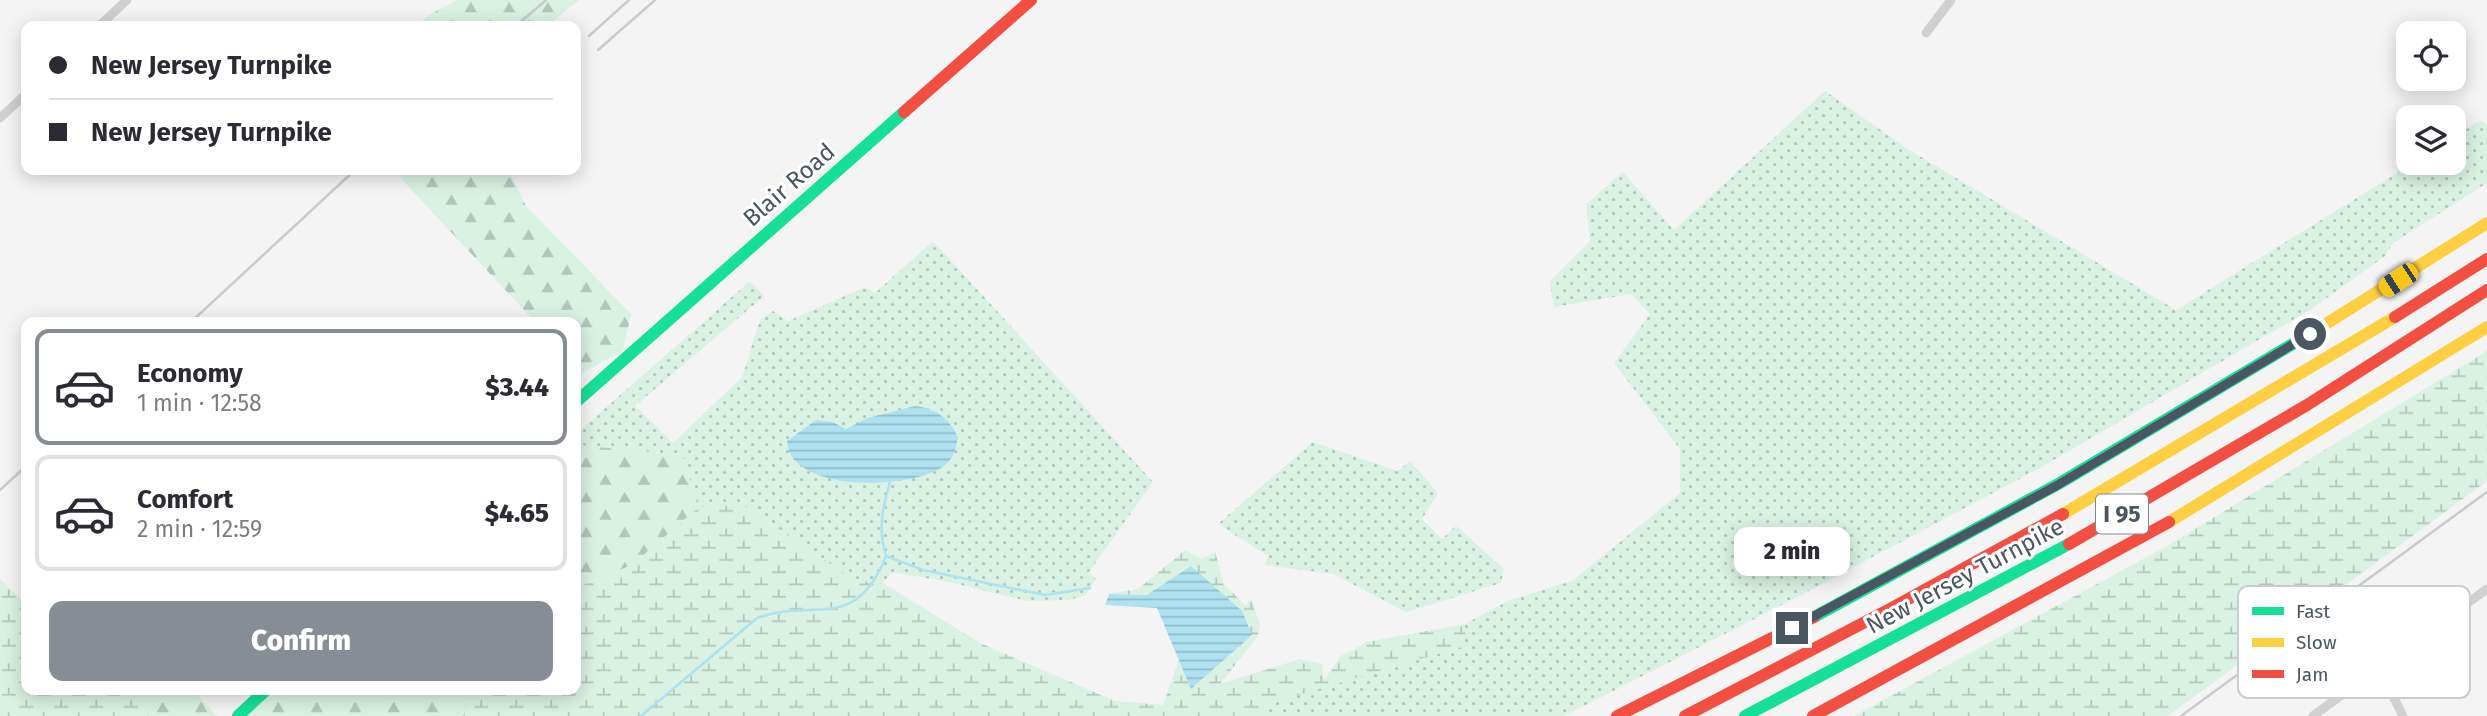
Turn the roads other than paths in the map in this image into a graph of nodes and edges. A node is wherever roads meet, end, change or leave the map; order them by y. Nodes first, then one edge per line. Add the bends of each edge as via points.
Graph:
1 (127, 0) edge
2 (1011, 0) edge
3 (1951, 0) edge
4 (1026, 5) edge
5 (104, 21) edge
6 (1926, 33) dead end
7 (21, 99) edge
8 (0, 118) edge
9 (2487, 223) edge
10 (2487, 259) edge
11 (2487, 290) edge
12 (2487, 327) edge
13 (581, 398) edge
14 (2487, 589) edge
15 (2470, 601) edge
16 (261, 695) edge
17 (2338, 698) edge
18 (2394, 698) edge
19 (238, 716) edge
20 (1617, 716) edge
21 (1685, 716) edge
22 (1745, 716) edge
23 (1813, 716) edge
24 (2313, 716) edge
25 (2403, 716) edge

1 - 5 street
2 - 4 main road
3 - 6 street
4 - 13 main road, Blair Road
7 - 8 street
9 - 20 main road, New Jersey Turnpike / I 95 via 2245,375 2047,491
10 - 21 main road, New Jersey Turnpike / I 95 via 2269,395 2049,524
11 - 22 main road, New Jersey Turnpike / I 95 via 2169,487 1933,619
12 - 23 main road, New Jersey Turnpike / I 95 via 2183,514
14 - 15 street
16 - 19 main road
17 - 24 street
18 - 25 street

